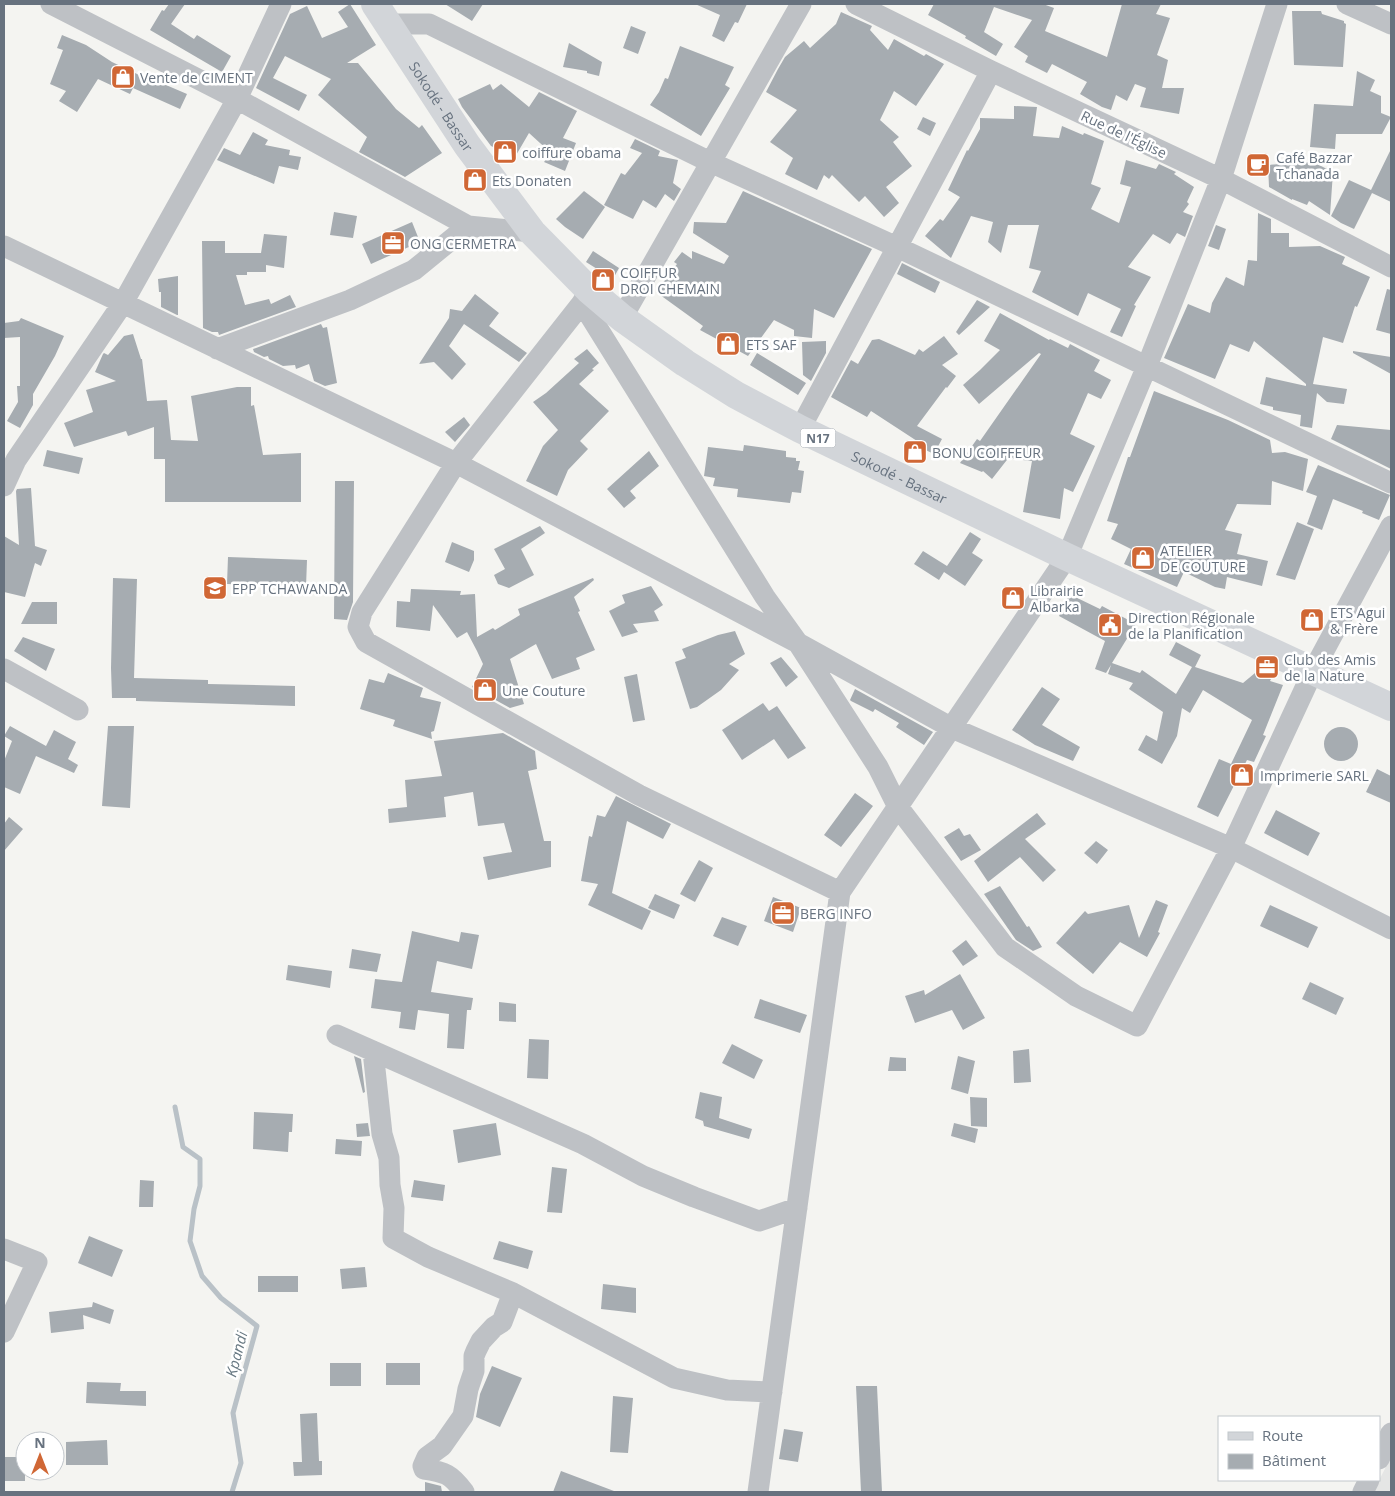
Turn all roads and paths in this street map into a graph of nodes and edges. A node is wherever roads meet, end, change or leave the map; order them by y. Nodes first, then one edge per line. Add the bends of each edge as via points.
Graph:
1 (51, 4) edge
2 (281, 4) edge
3 (801, 4) edge
4 (856, 4) edge
5 (1277, 4) edge
6 (1347, 4) edge
7 (382, 14) edge
8 (1391, 24) edge
9 (991, 71) junction
10 (237, 99) junction
11 (710, 162) junction
12 (1221, 179) junction
13 (468, 226) junction
14 (532, 232) junction
15 (4, 246) edge
16 (897, 247) junction
17 (1391, 267) edge
18 (586, 296) junction
19 (123, 303) junction
20 (622, 318) junction
21 (217, 349) junction
22 (1147, 366) junction
23 (800, 429) junction
24 (10, 457) edge
25 (456, 463) junction
26 (1391, 482) edge
27 (4, 486) edge
28 (1391, 526) edge
29 (1067, 557) junction
30 (798, 642) junction
31 (4, 669) edge
32 (1313, 671) junction
33 (1391, 706) edge
34 (78, 710) dead end
35 (952, 728) junction
36 (898, 807) junction
37 (1231, 848) junction
38 (840, 892) junction
39 (1391, 929) edge
40 (337, 1035) dead end
41 (373, 1051) junction
42 (797, 1208) junction
43 (4, 1248) edge
44 (513, 1293) junction
45 (4, 1332) edge
46 (772, 1392) junction
47 (1391, 1433) edge
48 (1380, 1457) edge
49 (464, 1492) edge
50 (758, 1492) edge

1 - 10 street
2 - 10 street
3 - 11 street
4 - 9 street, Rue de l'Église
5 - 12 street
6 - 8 street
7 - 11 street via 429,24
7 - 14 main road, Sokodé - Bassar / N17 via 467,145
9 - 12 street, Rue de l'Église
9 - 16 street
10 - 13 street
10 - 19 street
11 - 16 street
11 - 20 street
12 - 17 street, Rue de l'Église
12 - 22 street
13 - 14 street
13 - 21 street via 414,270 350,300
14 - 18 main road, Sokodé - Bassar / N17
15 - 19 street
16 - 22 street
16 - 23 street
18 - 20 main road, Sokodé - Bassar / N17
18 - 25 street
18 - 30 street via 765,597
19 - 21 street
19 - 24 street
20 - 23 main road, Sokodé - Bassar / N17 via 710,380
21 - 25 street
22 - 26 street
22 - 29 street
23 - 29 main road, Sokodé - Bassar / N17
24 - 27 street
25 - 30 street
25 - 38 street via 362,612 358,627 366,642 639,795
28 - 32 street
29 - 32 main road, Sokodé - Bassar / N17
29 - 35 street
30 - 35 street
30 - 36 street via 878,767
31 - 34 street
32 - 33 main road, Sokodé - Bassar / N17
32 - 37 street
35 - 36 street
35 - 37 street
36 - 37 street via 1005,947 1076,996 1138,1026
36 - 38 street
37 - 39 street
38 - 42 street
40 - 41 street
41 - 42 street via 583,1144 643,1176 759,1221
41 - 44 street via 382,1134 389,1158 393,1238
42 - 46 street
43 - 45 street via 37,1262
44 - 46 street via 674,1378 727,1390
44 - 49 street via 502,1322 480,1341 474,1356 474,1371 463,1416 442,1446 423,1462 424,1469 443,1472
46 - 50 street
47 - 48 street

